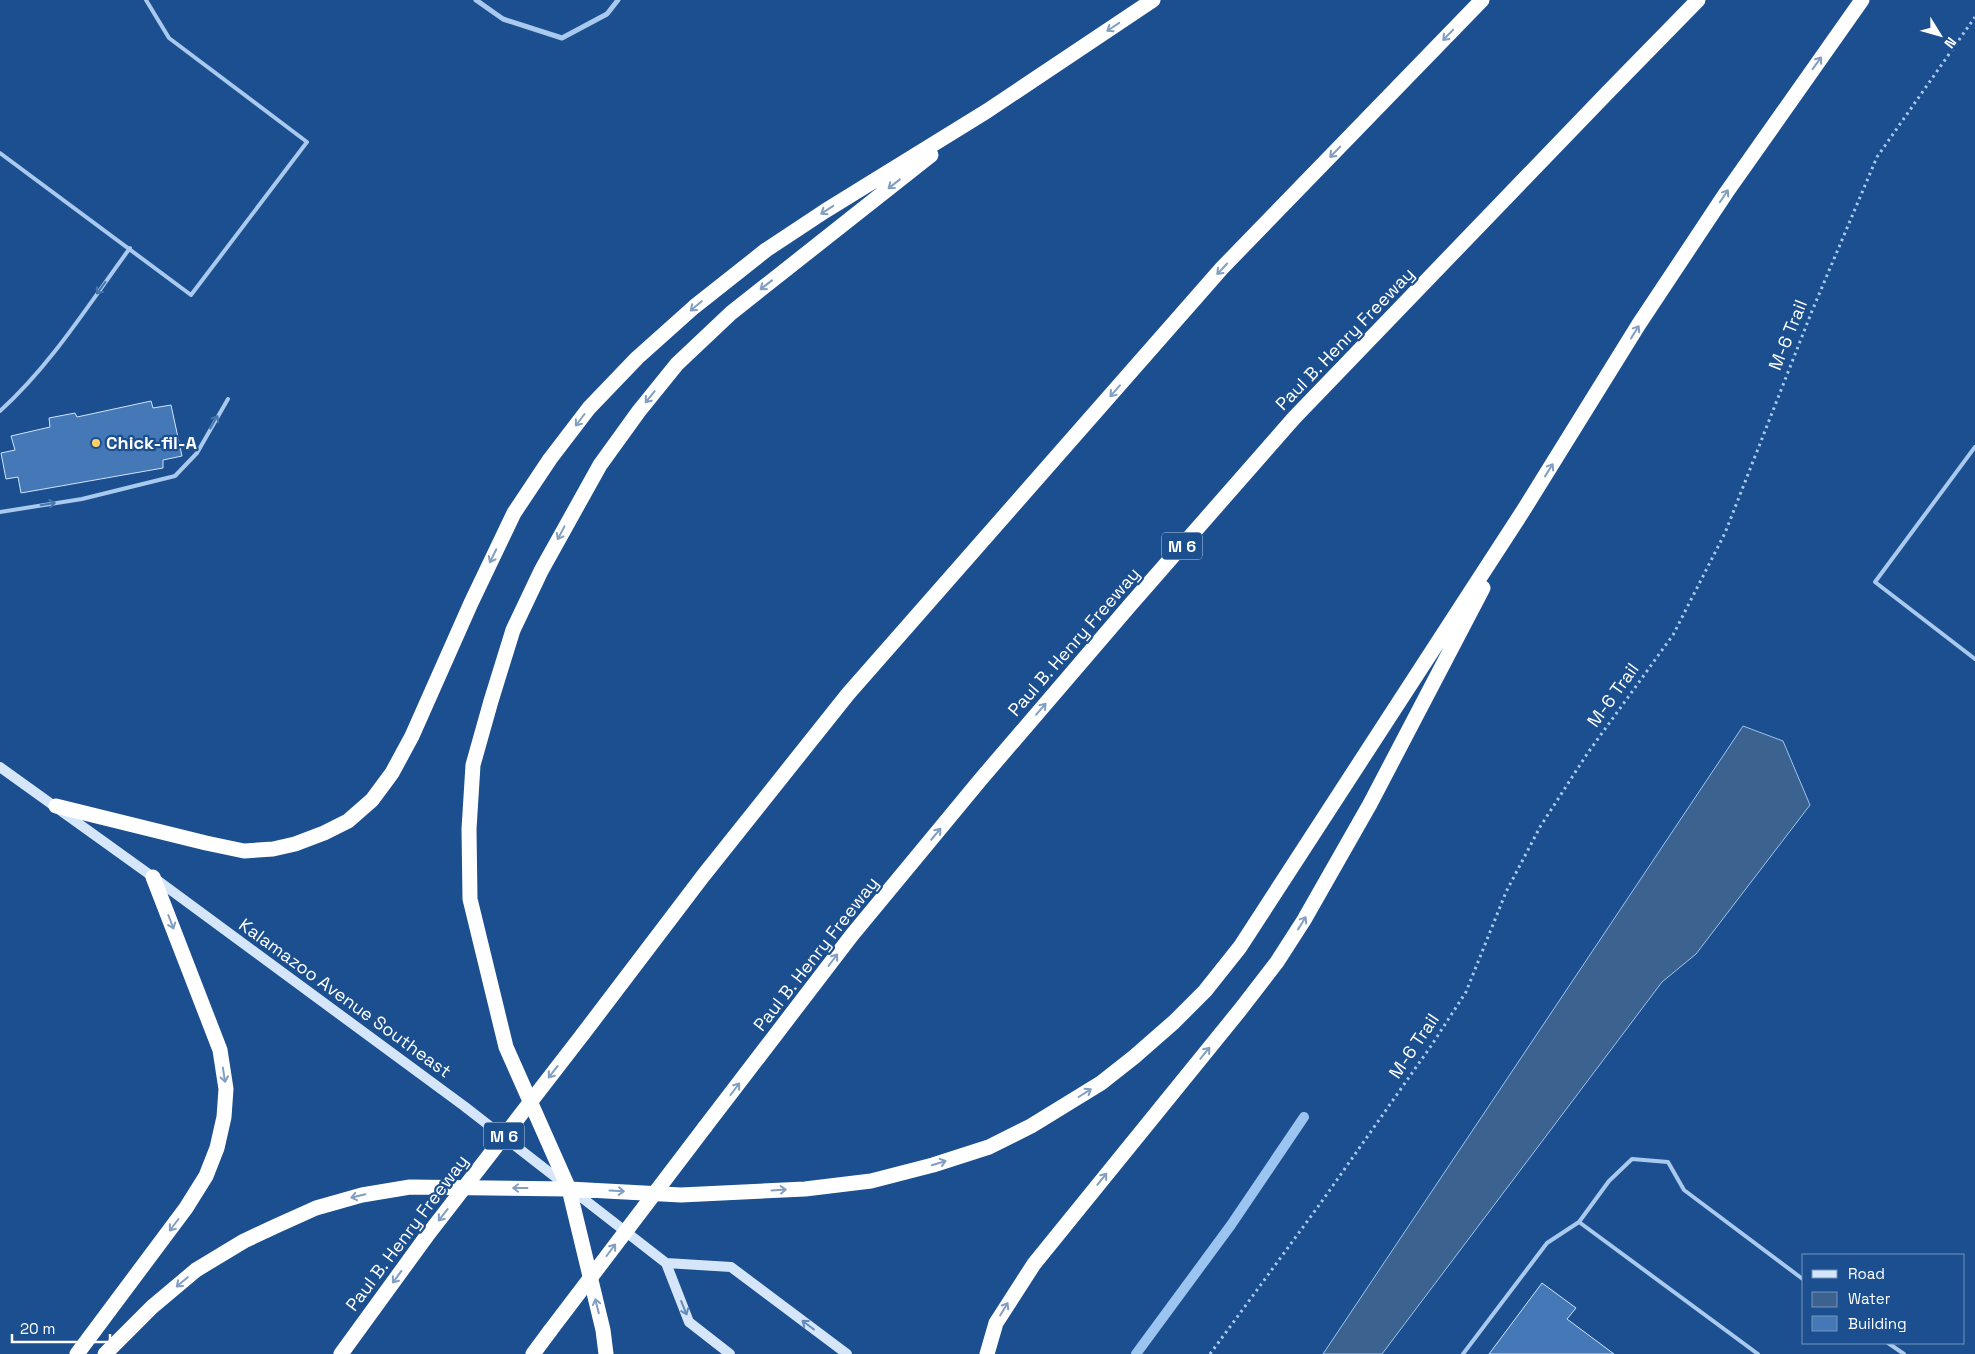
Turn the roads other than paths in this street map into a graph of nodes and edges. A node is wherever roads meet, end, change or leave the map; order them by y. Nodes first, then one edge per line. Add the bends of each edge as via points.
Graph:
1 (146, 0) edge
2 (476, 0) edge
3 (618, 0) edge
4 (1154, 0) edge
5 (1482, 0) edge
6 (1698, 0) edge
7 (1862, 0) edge
8 (987, 111) junction
9 (0, 153) edge
10 (130, 248) junction
11 (228, 399) dead end
12 (0, 411) edge
13 (1975, 448) edge
14 (1523, 511) junction
15 (0, 512) edge
16 (1975, 659) edge
17 (0, 767) edge
18 (56, 806) junction
19 (153, 876) junction
20 (568, 1188) junction
21 (1579, 1222) junction
22 (666, 1263) junction
23 (1802, 1278) edge
24 (1889, 1344) edge
25 (77, 1354) edge
26 (105, 1354) edge
27 (341, 1354) edge
28 (533, 1354) edge
29 (606, 1354) edge
30 (730, 1354) edge
31 (846, 1354) edge
32 (987, 1354) edge
33 (1464, 1354) edge
34 (1758, 1354) edge
35 (1904, 1354) edge

1 - 10 lane via 170,38 307,142 191,295
2 - 3 street via 503,20 562,38 607,14
4 -> 8 highway
5 -> 27 highway, Paul B. Henry Freeway / M 6, bridge via 1222,268 854,687 703,876 426,1237
28 -> 6 highway, Paul B. Henry Freeway / M 6, bridge via 852,935 1131,604 1294,418
14 -> 7 highway via 1726,193
8 -> 18 highway via 766,250 694,307 637,358 589,408 514,514 392,773 372,800 348,820 295,844 244,851
8 -> 20 highway via 731,313 677,364 638,411 600,465 546,562 513,630 473,765 469,829 470,900 506,1047
9 - 10 lane
10 -> 12 lane via 62,342 16,397
15 -> 11 lane via 82,499 175,476 197,453
13 - 16 lane via 1875,582
20 -> 14 highway via 681,1195 727,1194 870,1181 989,1147 1031,1126 1101,1083 1174,1022 1205,991 1240,948
32 -> 14 highway via 996,1323 1034,1264 1240,1010 1298,929 1370,804
17 - 18 main road, Kalamazoo Avenue Southeast
18 - 19 main road, Kalamazoo Avenue Southeast
19 - 20 main road, Kalamazoo Avenue Southeast via 464,1106
19 -> 25 highway via 220,1050 226,1089 224,1117 206,1176 186,1208
20 - 22 main road, Kalamazoo Avenue Southeast
20 -> 26 highway via 410,1187 362,1195 316,1208 244,1241 196,1270 152,1307
29 -> 20 highway
21 - 23 lane via 1609,1181 1632,1160 1668,1162 1684,1190
21 - 33 lane via 1547,1243
21 - 34 lane
22 -> 30 main road via 689,1322
31 -> 22 main road via 731,1267
24 - 35 lane

